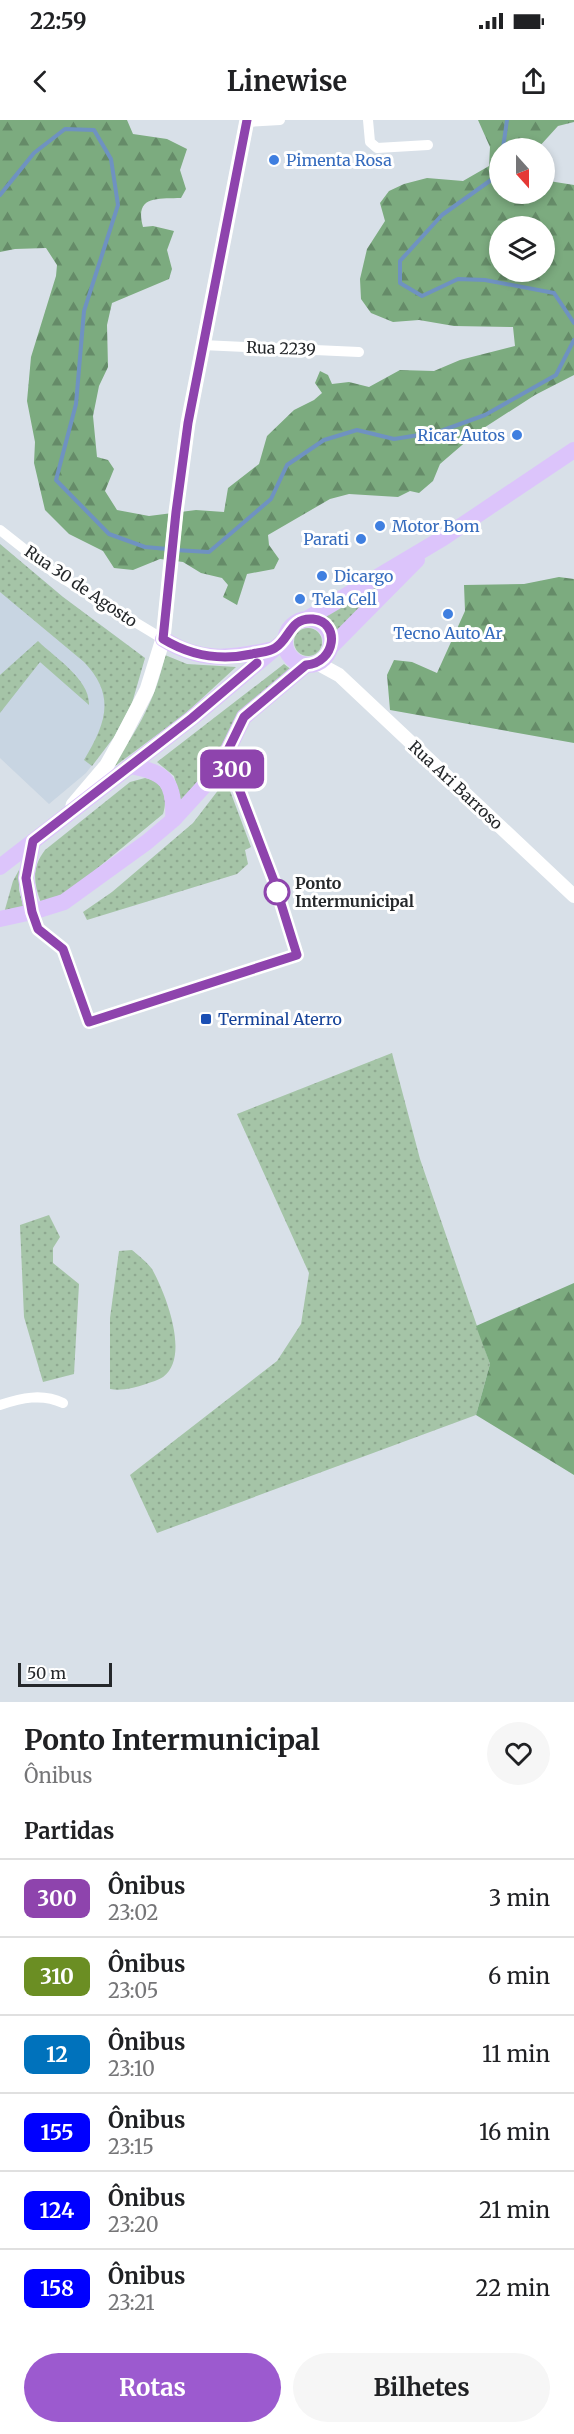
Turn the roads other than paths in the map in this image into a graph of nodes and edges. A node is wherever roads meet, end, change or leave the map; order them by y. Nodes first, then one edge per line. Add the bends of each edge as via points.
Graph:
1 (280, 120) edge
2 (368, 120) edge
3 (247, 121) edge
4 (428, 145) dead end
5 (202, 345) junction
6 (359, 352) dead end
7 (574, 450) edge
8 (0, 530) edge
9 (443, 538) junction
10 (305, 620) junction
11 (163, 639) junction
12 (279, 645) junction
13 (321, 657) junction
14 (130, 766) junction
15 (60, 820) junction
16 (173, 820) junction
17 (33, 841) junction
18 (0, 867) edge
19 (574, 896) edge
20 (32, 912) junction
21 (0, 919) edge
22 (63, 1403) dead end
23 (0, 1405) edge

1 - 3 street
2 - 4 street via 370,142 376,148
3 - 5 main road
5 - 6 street, Rua 2239
5 - 11 main road via 176,512
7 - 9 main road
8 - 11 street, Rua 30 de Agosto via 57,575
9 - 10 main road
9 - 13 main road
10 - 12 main road via 292,626
10 - 13 main road via 323,623 330,633
11 - 12 main road via 180,650 201,656 247,655
11 - 15 main road via 147,690 121,740 106,765
12 - 13 main road via 296,662
12 - 14 main road
13 - 16 main road via 244,717 211,776
13 - 19 street, Rua Ari Barroso
14 - 15 main road
14 - 16 main road via 151,769 165,778 174,804
15 - 17 main road
16 - 20 main road via 86,888 64,902
17 - 18 main road
17 - 20 main road via 26,878
20 - 21 main road
22 - 23 street via 52,1398 25,1397

